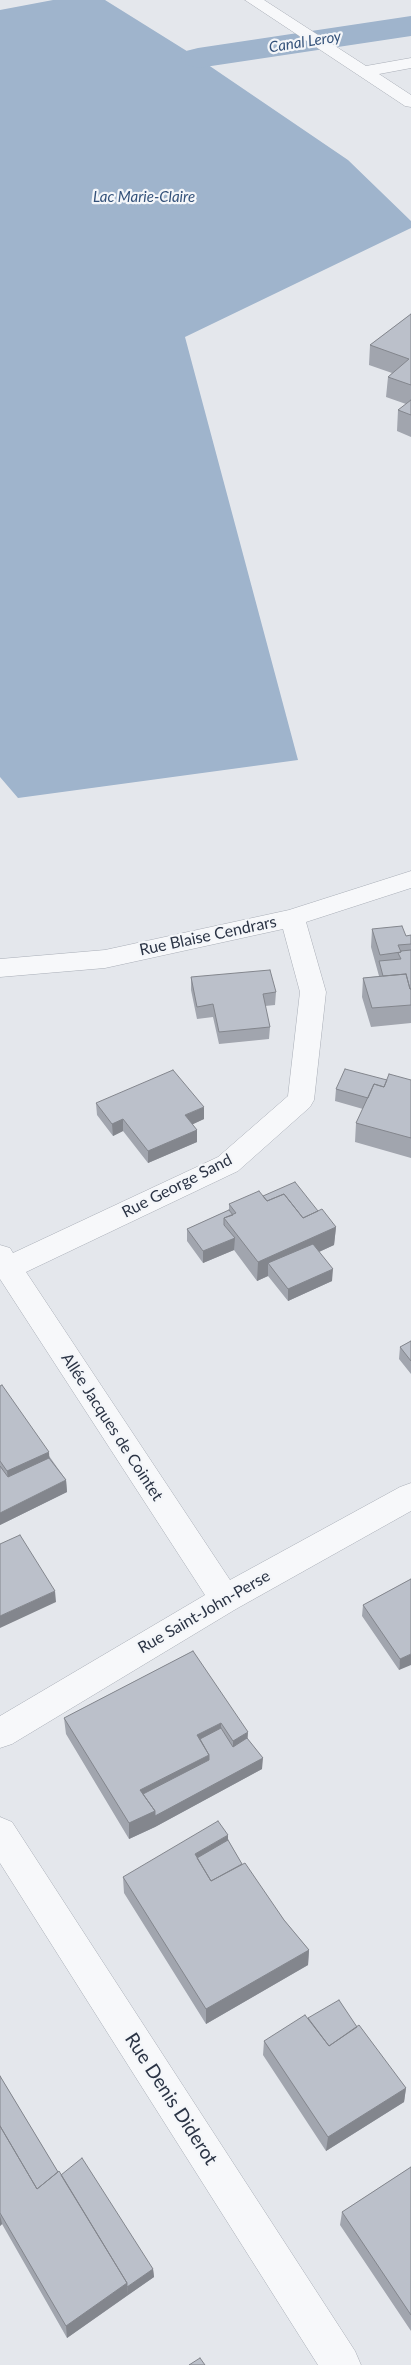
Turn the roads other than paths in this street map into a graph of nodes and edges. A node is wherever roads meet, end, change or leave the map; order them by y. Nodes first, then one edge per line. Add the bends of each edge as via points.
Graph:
1 (254, 0) edge
2 (411, 63) edge
3 (366, 71) junction
4 (411, 102) edge
5 (411, 879) edge
6 (292, 918) junction
7 (0, 968) edge
8 (4, 1262) edge
9 (411, 1496) edge
10 (225, 1599) junction
11 (0, 1733) edge
12 (0, 1832) edge
13 (341, 2365) edge

1 - 3 street
2 - 3 street
3 - 4 street
5 - 6 street, Rue Blaise Cendrars
6 - 7 street, Rue Blaise Cendrars via 105,958
6 - 8 street, Rue George Sand via 313,992 301,1100 228,1164
8 - 10 street, Allée Jacques de Cointet
9 - 10 street, Rue Saint-John-Perse
10 - 11 street, Rue Saint-John-Perse
12 - 13 street, Rue Denis Diderot

